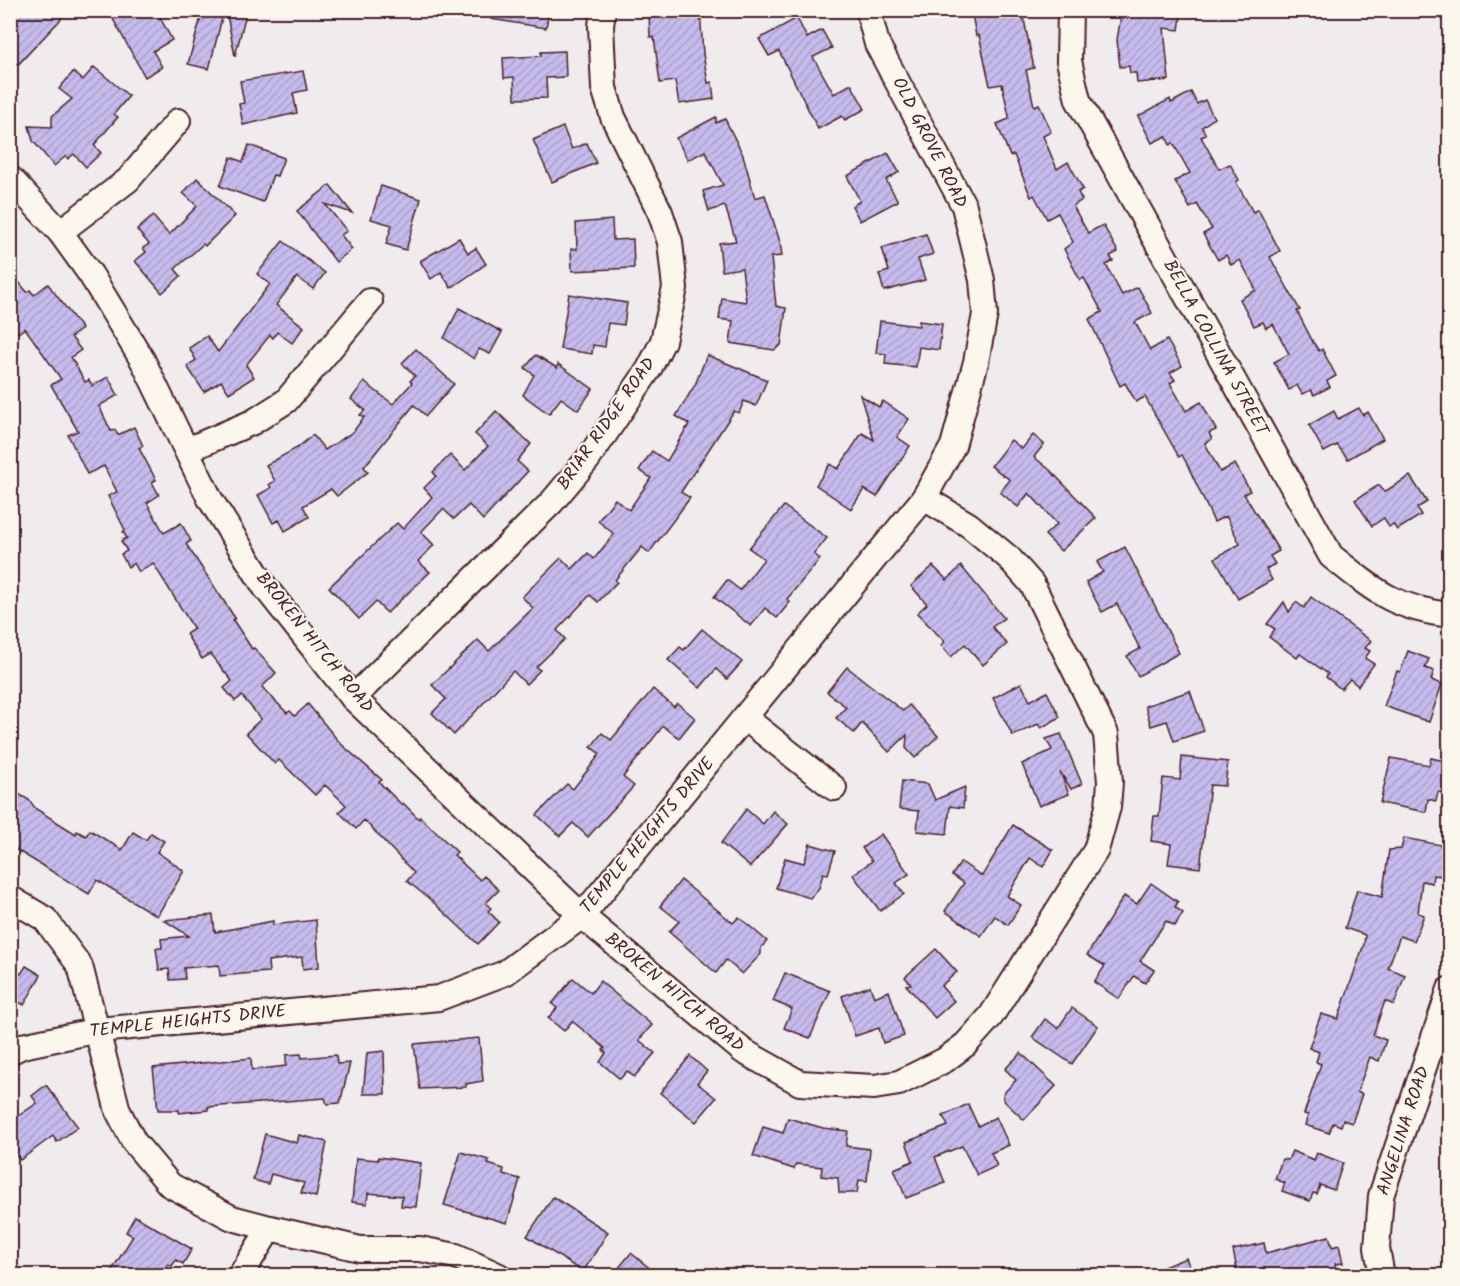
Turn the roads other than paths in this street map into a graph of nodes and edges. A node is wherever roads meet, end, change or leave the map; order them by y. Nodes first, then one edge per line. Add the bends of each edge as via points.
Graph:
1 (603, 10) edge
2 (868, 10) edge
3 (1070, 10) edge
4 (178, 121) dead end
5 (10, 178) edge
6 (60, 232) junction
7 (370, 301) dead end
8 (985, 314) joint
9 (187, 450) junction
10 (924, 498) junction
11 (1449, 615) edge
12 (353, 698) junction
13 (745, 718) junction
14 (834, 788) dead end
15 (10, 898) edge
16 (582, 916) junction
17 (1449, 989) edge
18 (99, 1030) junction
19 (10, 1052) edge
20 (270, 1228) junction
21 (240, 1275) edge
22 (499, 1275) edge
23 (1382, 1275) edge

1 - 12 street, BRIAR RIDGE ROAD via 604,88 613,117 660,212 670,242 675,288 663,341 650,369 588,459 551,503
2 - 8 street, OLD GROVE ROAD via 877,44 964,206 982,280
3 - 11 street, BELLA COLLINA STREET via 1069,61 1078,100 1331,556 1383,597 1424,612
4 - 6 street via 128,180
5 - 6 street, BROKEN HITCH ROAD
6 - 9 street, BROKEN HITCH ROAD via 143,361
7 - 9 street via 286,401 253,422
8 - 10 street, TEMPLE HEIGHTS DRIVE via 953,446
9 - 12 street, BROKEN HITCH ROAD via 210,499 265,587
10 - 13 street, TEMPLE HEIGHTS DRIVE
10 - 16 street, BROKEN HITCH ROAD via 969,525 1009,558 1032,584 1106,734 1108,807 1096,850 991,1016 945,1060 898,1083 874,1087 800,1083 743,1051
12 - 16 street, BROKEN HITCH ROAD
13 - 14 street
13 - 16 street, TEMPLE HEIGHTS DRIVE
15 - 18 street via 45,919 80,966
16 - 18 street, TEMPLE HEIGHTS DRIVE via 505,973 439,998
17 - 23 street, ANGELINA ROAD via 1381,1196 1377,1248
18 - 19 street, TEMPLE HEIGHTS DRIVE
18 - 20 street via 118,1111 134,1142 170,1185 232,1218
20 - 21 street
20 - 22 street via 360,1249 420,1249 456,1256

